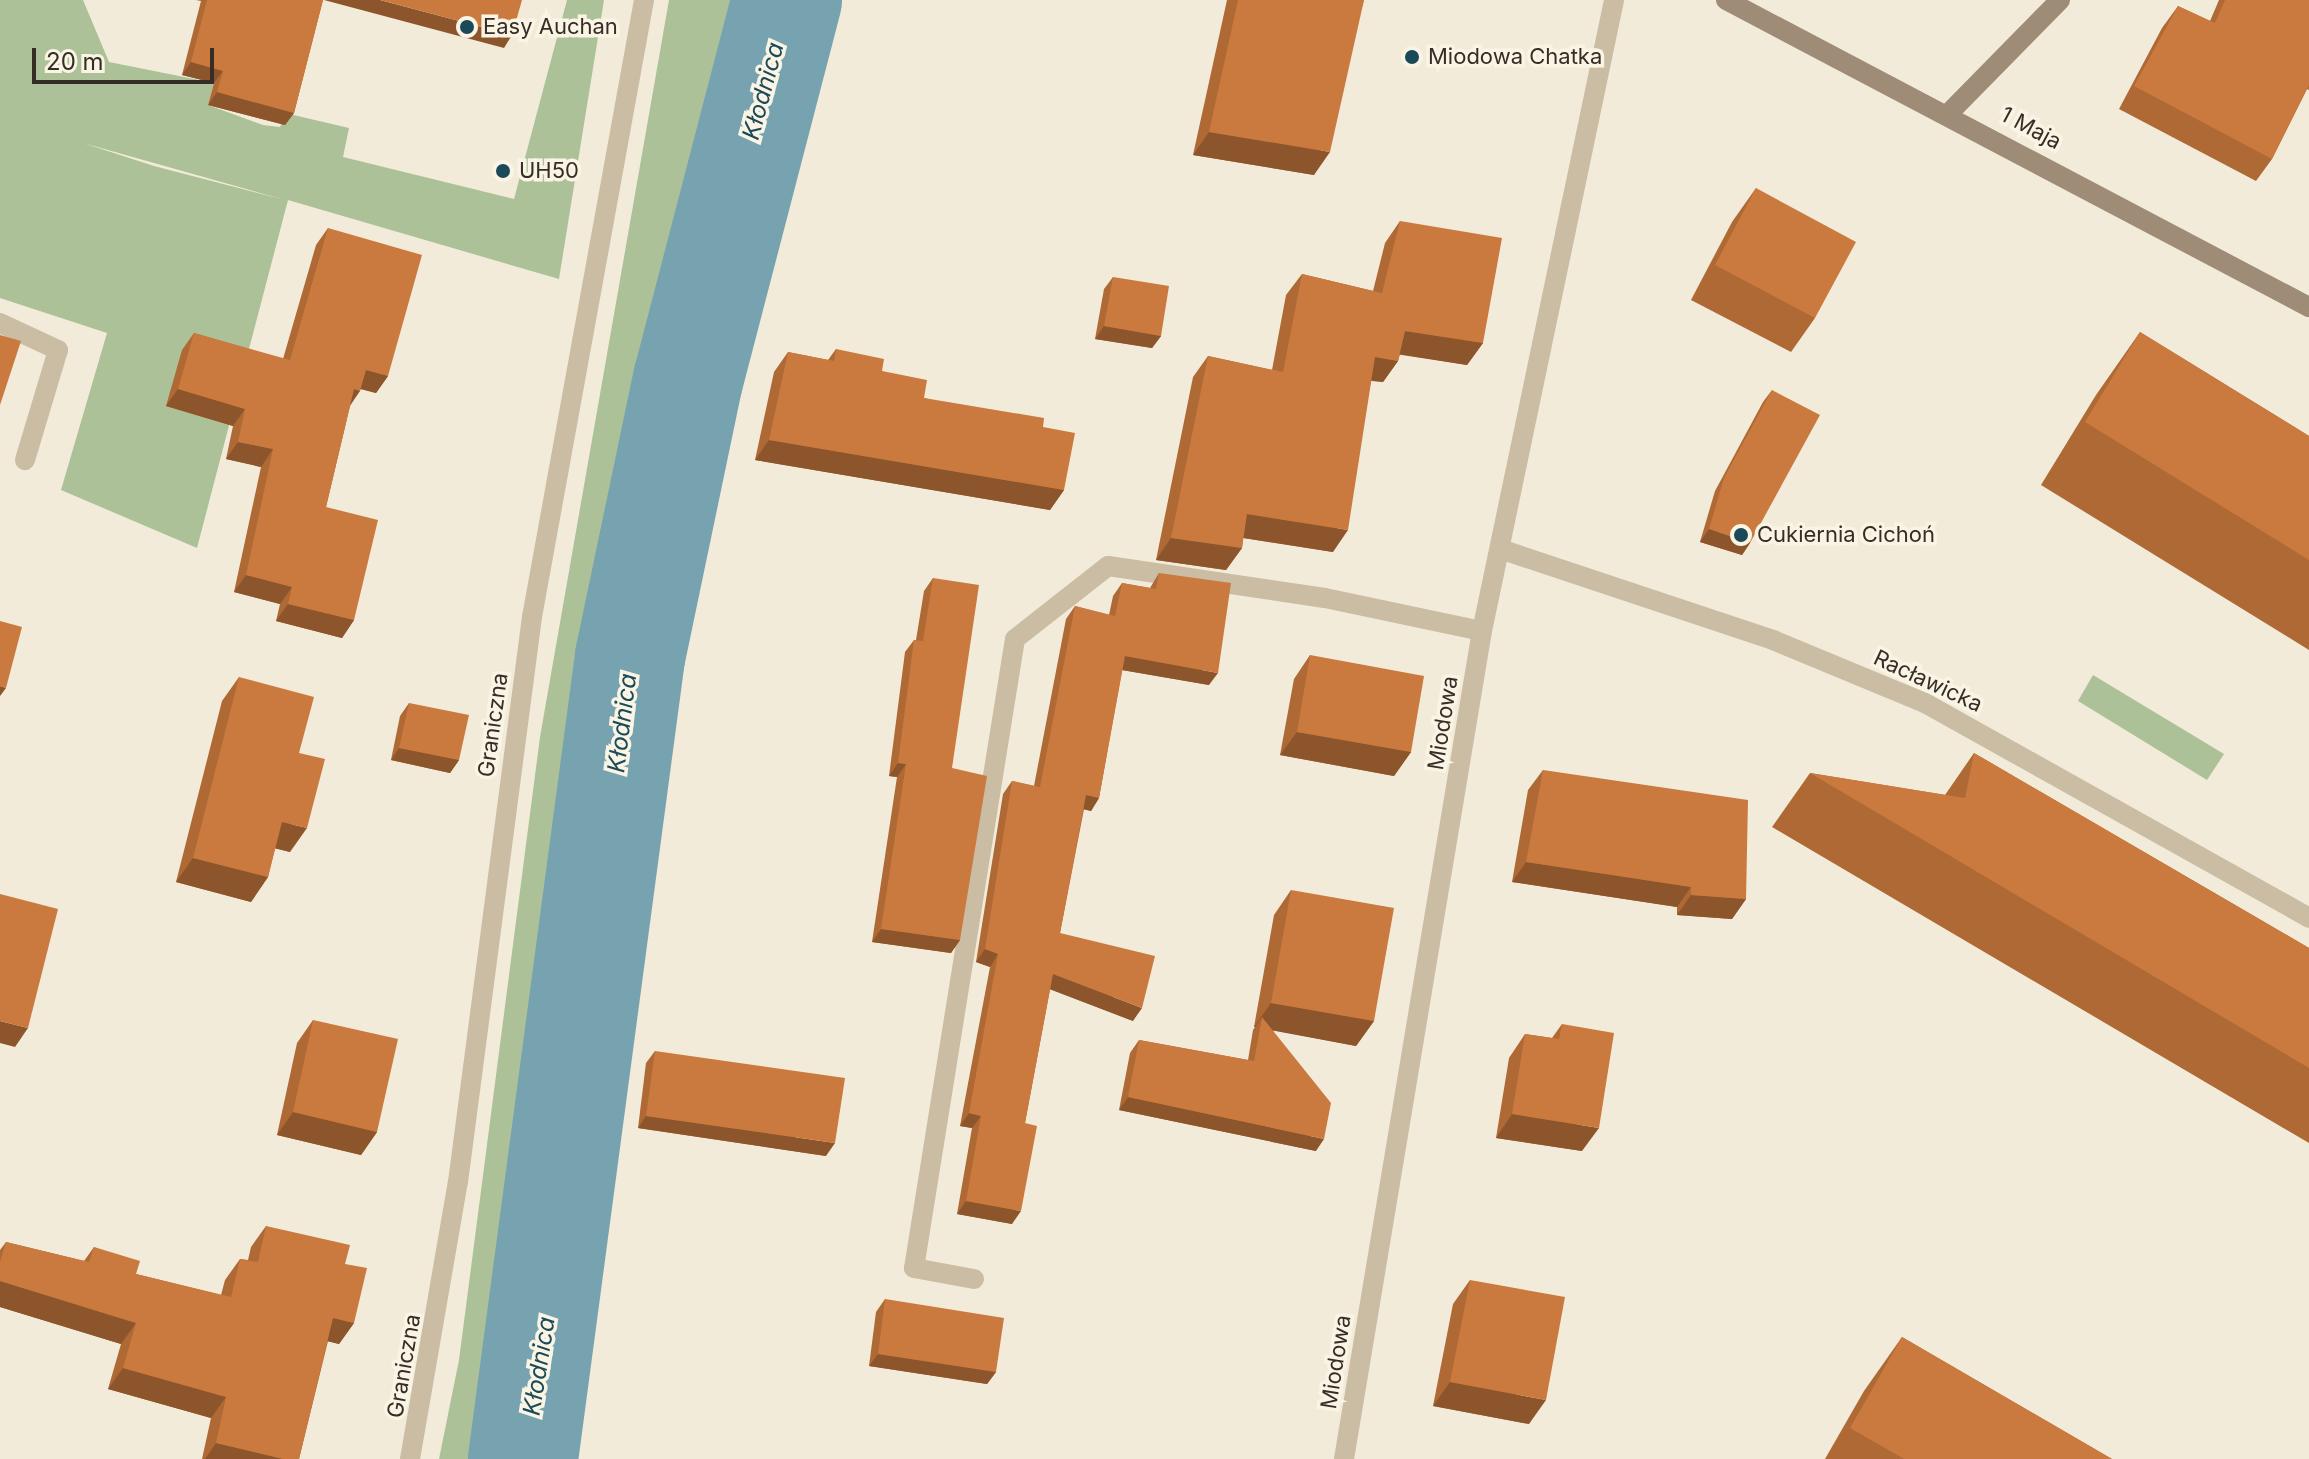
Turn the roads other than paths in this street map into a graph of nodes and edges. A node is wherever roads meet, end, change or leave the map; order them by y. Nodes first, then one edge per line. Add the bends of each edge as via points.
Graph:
1 (644, 0) edge
2 (1614, 0) edge
3 (1726, 0) edge
4 (2060, 0) edge
5 (1950, 112) junction
6 (2309, 307) edge
7 (0, 323) edge
8 (25, 460) dead end
9 (1500, 549) junction
10 (1482, 631) junction
11 (2309, 918) edge
12 (974, 1279) dead end
13 (410, 1459) edge
14 (1344, 1459) edge

1 - 13 street, Graniczna via 532,617 456,1197
2 - 9 street, Miodowa
3 - 5 main road, 1 Maja
4 - 5 main road
5 - 6 main road, 1 Maja
7 - 8 street via 58,350
9 - 10 street, Miodowa
9 - 11 street, Racławicka via 1758,635 1925,703
10 - 12 street via 1325,598 1108,566 1015,639 914,1268
10 - 14 street, Miodowa

